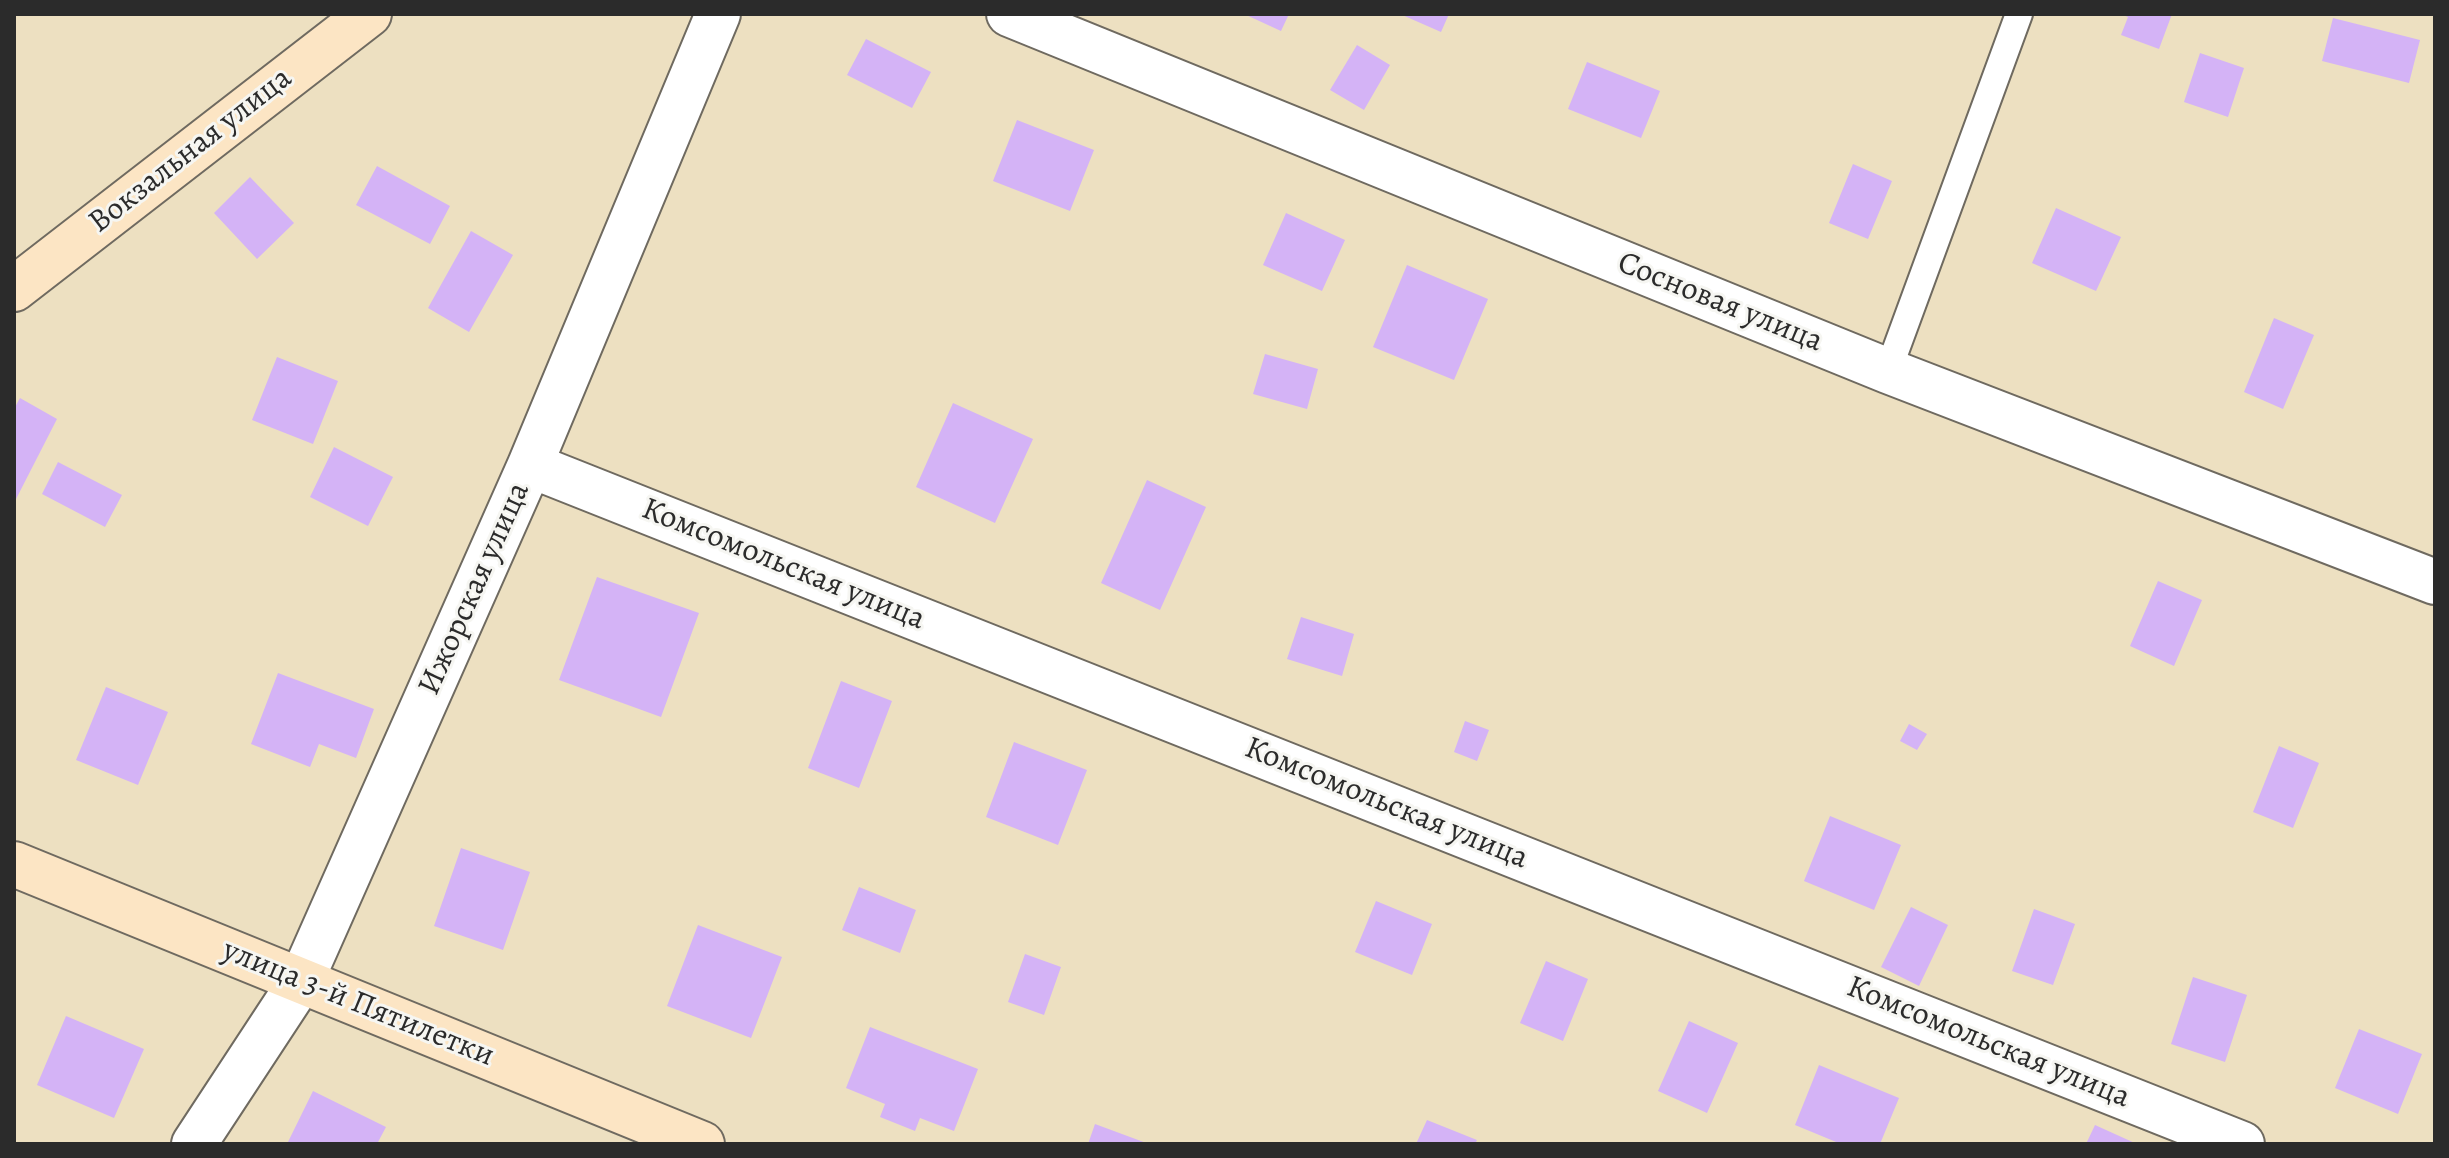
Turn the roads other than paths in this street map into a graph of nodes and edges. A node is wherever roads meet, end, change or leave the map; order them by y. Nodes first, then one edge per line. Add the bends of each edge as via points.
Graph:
1 (369, 14) edge
2 (718, 14) edge
3 (1009, 14) edge
4 (2019, 14) edge
5 (14, 289) edge
6 (1888, 371) junction
7 (530, 465) junction
8 (2435, 582) edge
9 (14, 864) edge
10 (301, 981) junction
11 (194, 1144) edge
12 (702, 1144) edge
13 (2242, 1144) edge

1 - 5 street, Вокзальная улица
2 - 7 street, Ижорская улица
3 - 6 street, Сосновая улица
4 - 6 lane
6 - 8 street, Сосновая улица
7 - 10 street, Ижорская улица
7 - 13 street, Комсомольская улица
9 - 10 street, улица 3-й Пятилетки
10 - 11 street, Ижорская улица
10 - 12 street, улица 3-й Пятилетки

